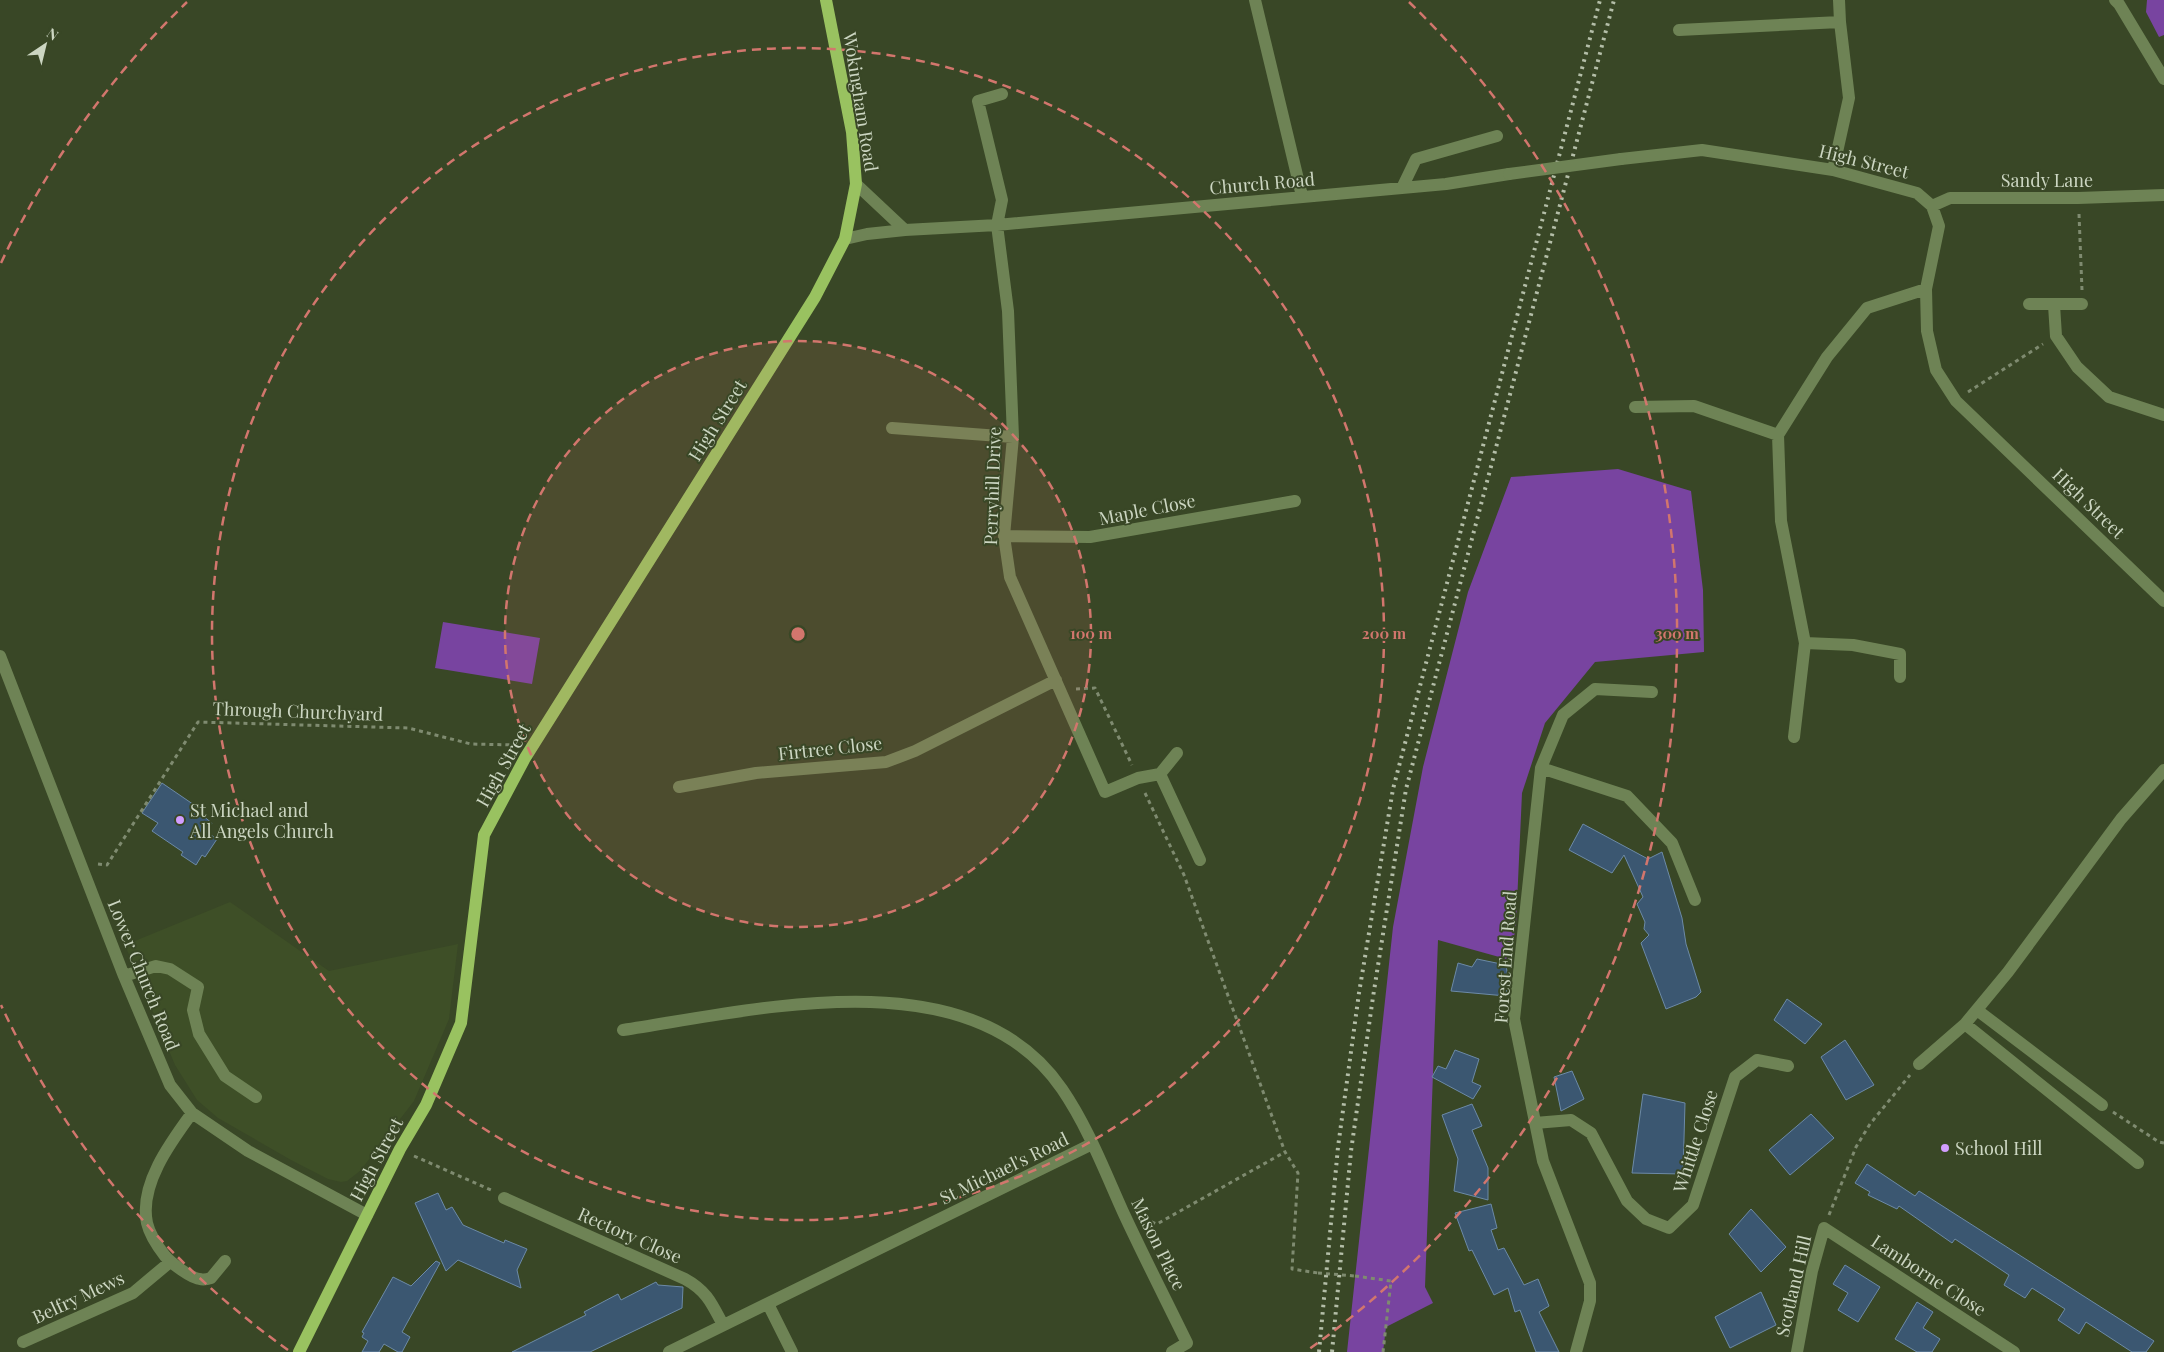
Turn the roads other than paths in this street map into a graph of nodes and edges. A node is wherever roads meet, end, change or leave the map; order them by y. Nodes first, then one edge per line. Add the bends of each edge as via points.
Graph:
1 (826, 0) edge
2 (1255, 0) edge
3 (1839, 0) edge
4 (2119, 1) edge
5 (1840, 22) junction
6 (1679, 30) dead end
7 (2164, 79) edge
8 (1002, 94) dead end
9 (1497, 136) dead end
10 (1621, 159) joint
11 (1834, 170) junction
12 (856, 184) junction
13 (1402, 188) junction
14 (2164, 195) edge
15 (1302, 196) junction
16 (1932, 206) junction
17 (997, 225) junction
18 (905, 230) junction
19 (844, 239) junction
20 (1926, 289) junction
21 (2030, 304) dead end
22 (2082, 304) road end
23 (2054, 305) junction
24 (1635, 406) dead end
25 (2164, 415) edge
26 (892, 428) dead end
27 (1778, 435) junction
28 (1013, 437) junction
29 (1294, 501) dead end
30 (1004, 536) junction
31 (2164, 601) edge
32 (1805, 644) junction
33 (0, 656) edge
34 (1900, 677) dead end
35 (1056, 680) junction
36 (1652, 692) dead end
37 (1794, 737) dead end
38 (1177, 752) dead end
39 (1540, 768) junction
40 (2164, 770) edge
41 (1160, 774) junction
42 (679, 787) dead end
43 (1200, 860) dead end
44 (1695, 900) dead end
45 (124, 976) junction
46 (1977, 1010) junction
47 (1965, 1024) junction
48 (623, 1030) dead end
49 (1919, 1064) road end
50 (1788, 1066) dead end
51 (256, 1097) dead end
52 (2102, 1105) road end
53 (192, 1113) junction
54 (1535, 1123) junction
55 (1092, 1144) junction
56 (2138, 1163) dead end
57 (504, 1198) road end
58 (367, 1215) junction
59 (1824, 1228) joint
60 (225, 1261) dead end
61 (170, 1262) junction
62 (768, 1304) junction
63 (723, 1325) junction
64 (23, 1342) dead end
65 (299, 1352) edge
66 (669, 1352) edge
67 (792, 1352) edge
68 (1172, 1352) edge
69 (1576, 1352) edge
70 (1797, 1352) edge
71 (2014, 1352) edge

1 - 12 main road, Wokingham Road via 852,132
2 - 15 street
3 - 5 street
4 - 7 street
5 - 6 street
5 - 11 street via 1849,98
8 - 17 street, Perryhill Drive via 978,101 1002,200
9 - 13 street via 1416,159
10 - 11 street, High Street via 1702,150
10 - 13 street, Church Road, bridge
11 - 16 street, High Street via 1917,192
12 - 18 street
12 - 19 main road, Wokingham Road
13 - 15 street, Church Road
14 - 16 street, Sandy Lane via 1950,198
15 - 17 street, Church Road
16 - 20 street, High Street via 1939,226
17 - 18 street, Church Road
17 - 28 street, Perryhill Drive via 1008,311
18 - 19 street, Church Road
19 - 58 main road, High Street via 815,297 533,745 484,836 461,1023 426,1105
20 - 27 street via 1867,308 1827,357
20 - 31 street, High Street via 1927,331 1936,370 1956,401
21 - 23 street
22 - 23 street
23 - 25 street via 2056,336 2077,367 2109,397
24 - 27 street via 1694,406
26 - 28 street
27 - 32 street via 1781,521
28 - 30 street, Perryhill Drive
29 - 30 street, Maple Close via 1090,537
30 - 35 street, Perryhill Drive via 1010,577
32 - 34 street via 1853,645 1900,654
32 - 37 street
33 - 45 street, Lower Church Road
35 - 41 street, Perryhill Drive via 1105,792 1138,778
35 - 42 street, Firtree Close via 915,751 886,762 756,772
36 - 39 street, Forest End Road via 1595,689 1563,715
38 - 41 street
39 - 44 street via 1628,796 1672,843
39 - 54 street, Forest End Road via 1514,1019
40 - 46 street via 2121,819
41 - 43 street
45 - 51 street via 156,966 170,969 198,987 193,1010 198,1034 225,1076
45 - 53 street, Lower Church Road via 170,1085
46 - 47 street
46 - 52 street
47 - 49 street
47 - 56 street
48 - 55 street, St Michael's Road via 783,1006 862,1002 909,1005 961,1015 1022,1045 1062,1089
50 - 54 street, Whittle Close via 1757,1060 1735,1077 1693,1205 1669,1228 1646,1220 1626,1201 1591,1134 1571,1120
53 - 58 street, Lower Church Road via 248,1151
53 - 61 street via 151,1182 145,1205 147,1225
54 - 69 street, Forest End Road via 1543,1161 1590,1283 1590,1301
55 - 62 street, St Michael's Road
55 - 68 street, Mason Place via 1187,1343
57 - 63 street, Rectory Close via 701,1288
58 - 65 main road, High Street
59 - 70 street, Scotland Hill via 1812,1271
59 - 71 street, Lamborne Close
60 - 61 street via 211,1278 198,1280
61 - 64 street, Belfry Mews via 133,1293
62 - 63 street, St Michael's Road
62 - 67 street
63 - 66 street, St Michael's Road

